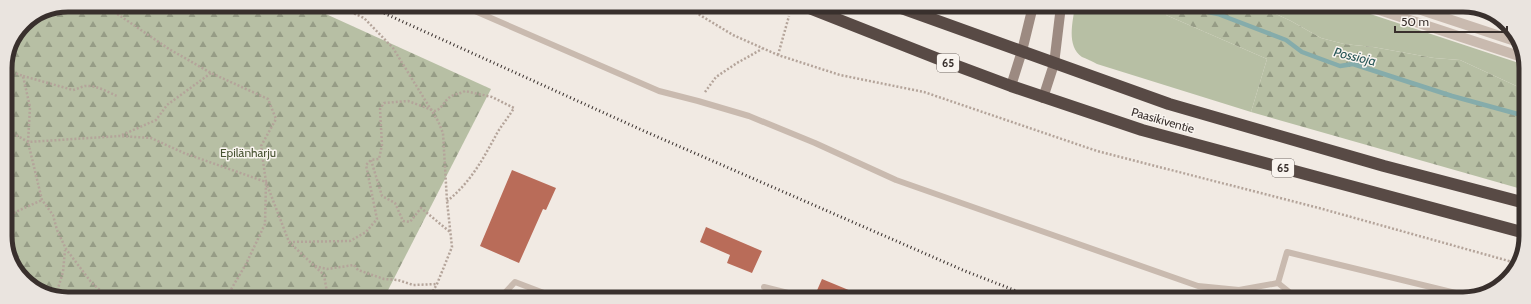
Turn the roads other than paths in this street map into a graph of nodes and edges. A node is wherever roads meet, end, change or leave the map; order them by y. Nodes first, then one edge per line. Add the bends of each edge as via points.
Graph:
1 (477, 12) edge
2 (819, 12) edge
3 (913, 12) edge
4 (1031, 12) edge
5 (1059, 12) edge
6 (1385, 12) edge
7 (1427, 12) edge
8 (1511, 40) edge
9 (1022, 51) junction
10 (1518, 56) edge
11 (1054, 64) junction
12 (1011, 86) junction
13 (1043, 98) junction
14 (1519, 201) edge
15 (1519, 231) edge
16 (1278, 282) junction
17 (764, 287) dead end
18 (506, 292) edge
19 (541, 292) edge
20 (784, 292) edge
21 (1290, 292) edge
22 (1451, 292) edge

1 - 16 lane via 659,91 749,116 896,180 1198,286 1239,290
2 - 12 highway, Paasikiventie / 65
3 - 9 highway, Paasikiventie
4 - 9 main road
5 - 11 main road
6 - 10 street
7 - 8 street
9 - 11 highway, Paasikiventie
9 - 12 main road
11 - 13 main road
11 - 14 highway, Paasikiventie via 1169,104 1384,166
12 - 13 highway, Paasikiventie / 65
13 - 15 highway, Paasikiventie / 65 via 1142,130
16 - 21 lane
16 - 22 lane via 1286,252
17 - 20 lane
18 - 19 lane via 515,282

